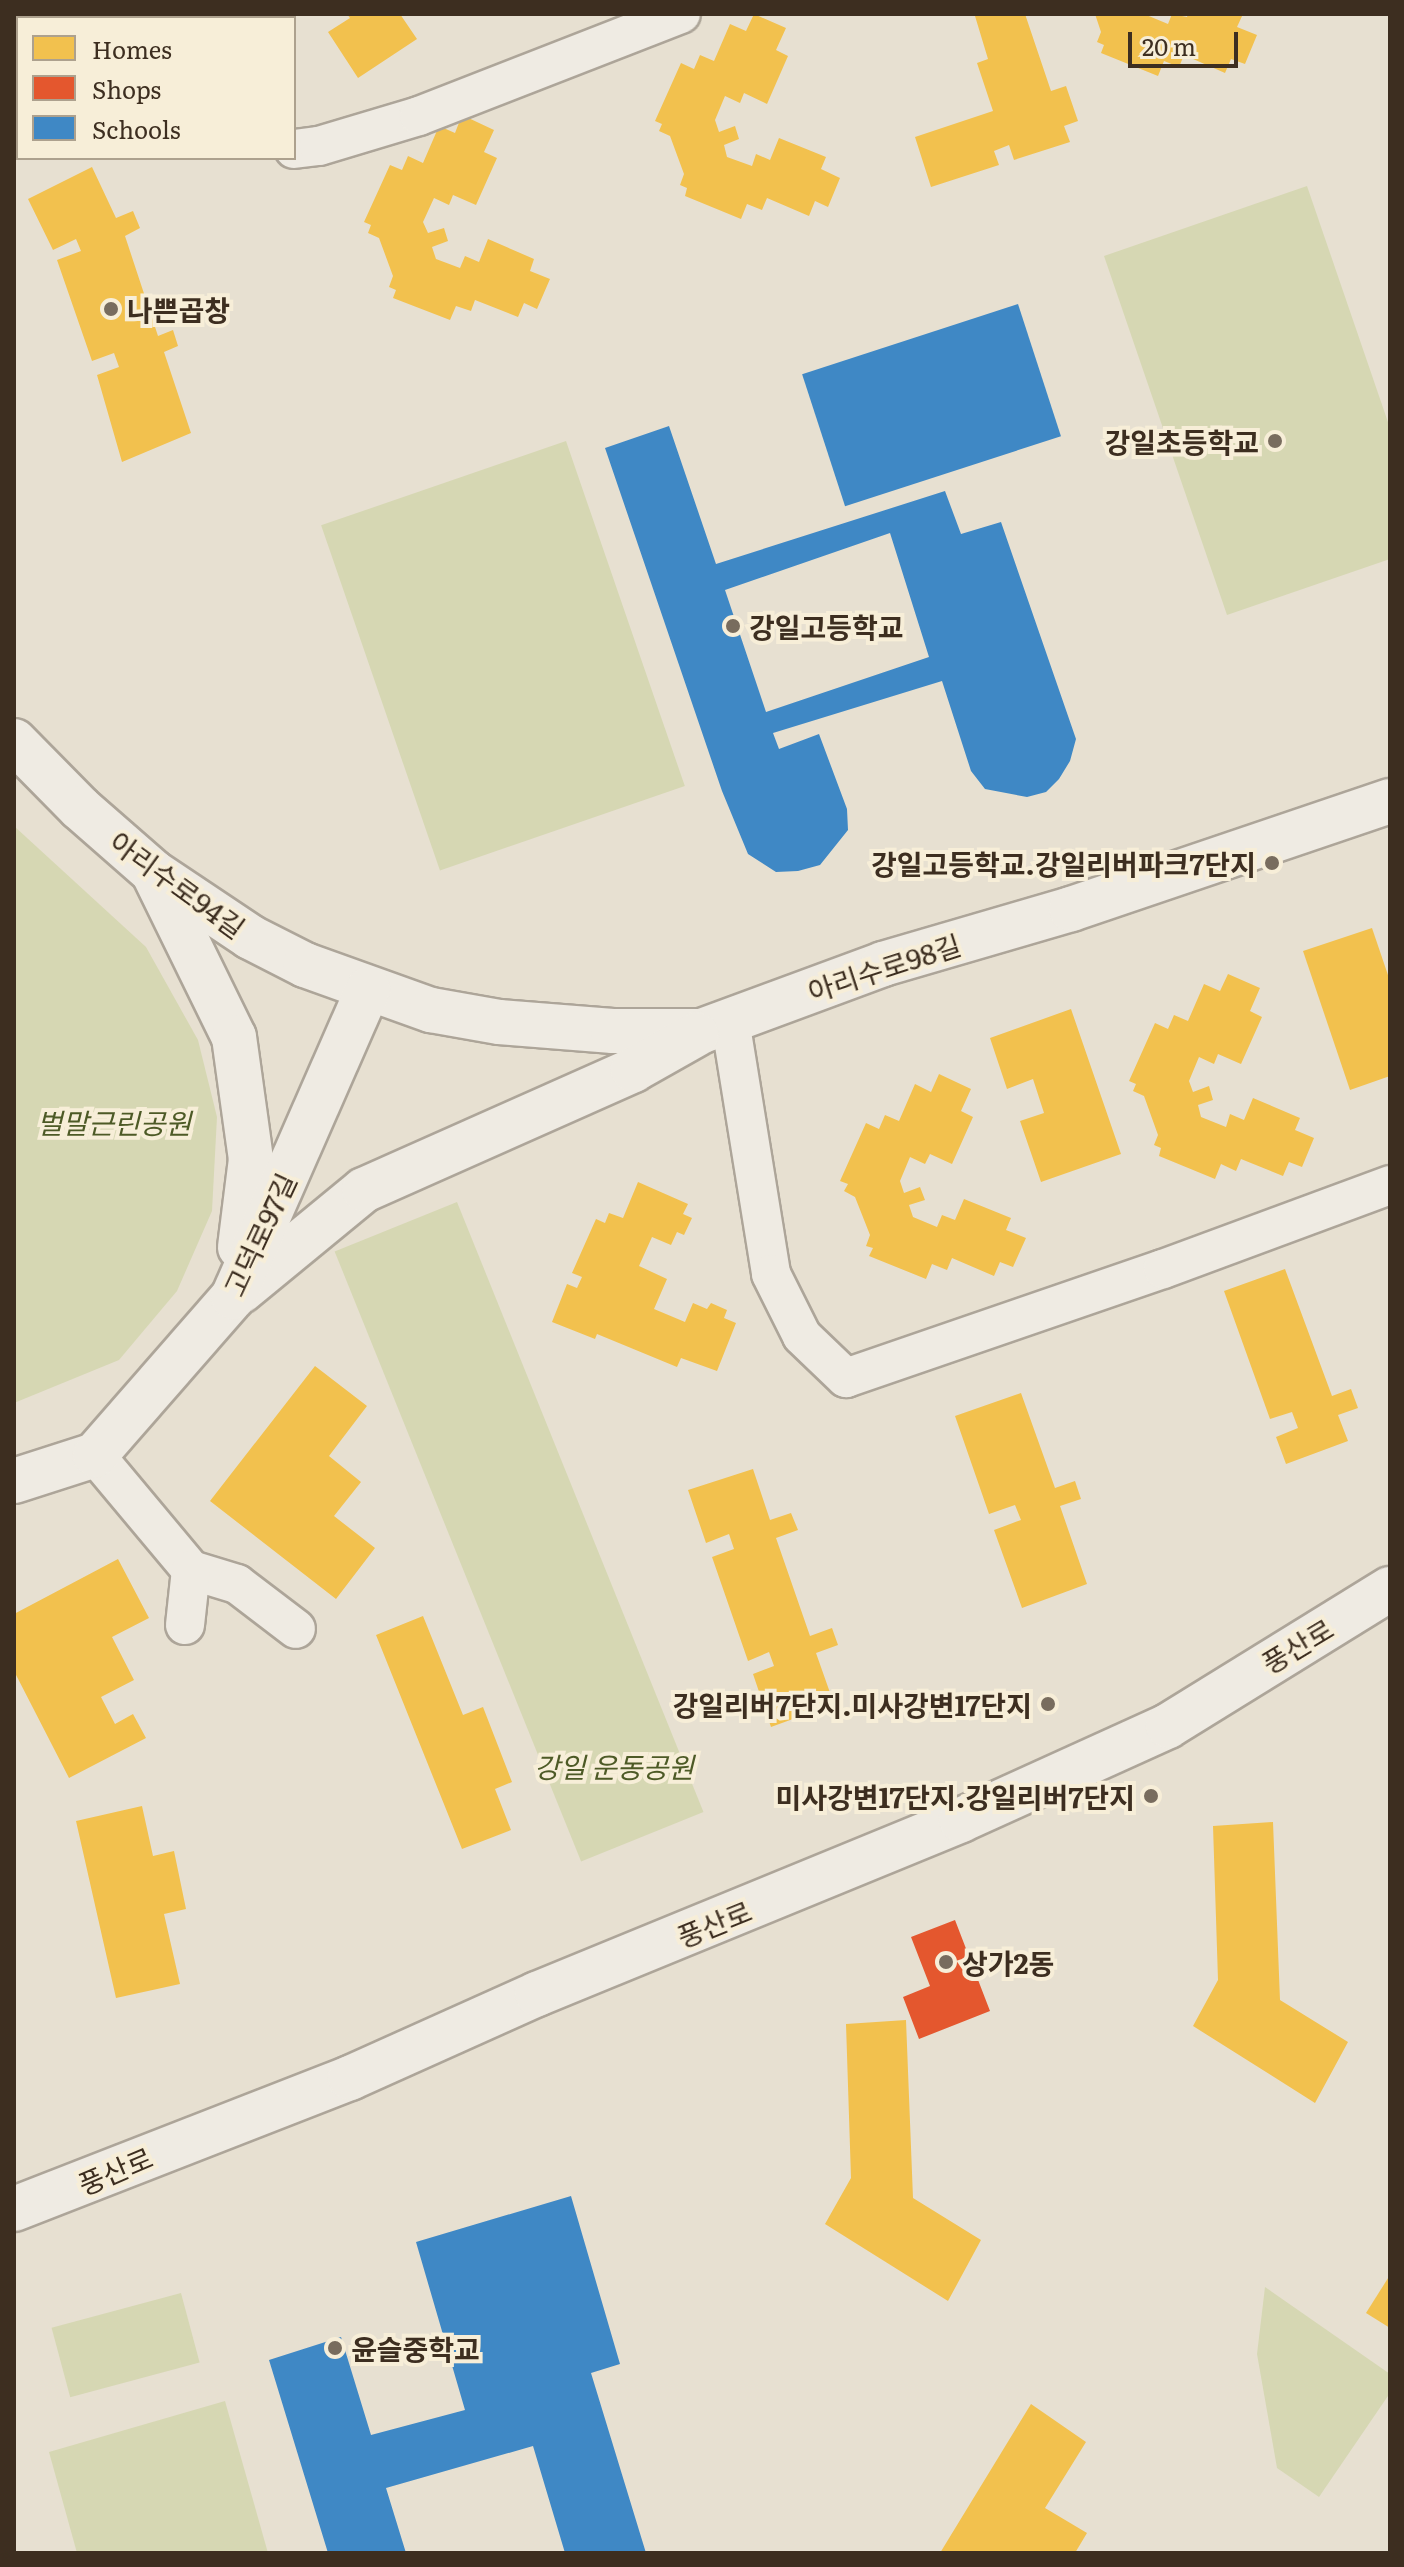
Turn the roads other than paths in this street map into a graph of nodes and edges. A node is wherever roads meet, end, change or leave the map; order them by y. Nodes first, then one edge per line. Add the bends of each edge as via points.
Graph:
1 (681, 14) edge
2 (296, 149) edge
3 (14, 741) edge
4 (1390, 801) edge
5 (153, 872) junction
6 (368, 989) junction
7 (716, 1026) junction
8 (1390, 1185) edge
9 (233, 1297) junction
10 (95, 1455) junction
11 (14, 1481) edge
12 (191, 1570) junction
13 (1390, 1589) edge
14 (185, 1625) dead end
15 (296, 1629) dead end
16 (14, 2209) edge

1 - 2 street via 419,116
3 - 5 street, 아리수로94길
4 - 7 street, 아리수로98길 via 1071,909 883,964
5 - 6 street, 아리수로94길 via 250,937
5 - 9 street via 234,1037 251,1159
6 - 7 street, 아리수로98길 via 431,1010 499,1022 613,1031
6 - 9 street, 고덕로97길
7 - 8 street via 771,1274 802,1336 846,1378
7 - 9 street via 633,1070 364,1190
9 - 10 street, 고덕로97길
10 - 11 street
10 - 12 street
12 - 14 street
12 - 15 street via 237,1584
13 - 16 street, 풍산로 via 1168,1726 961,1820 537,1994 350,2078

